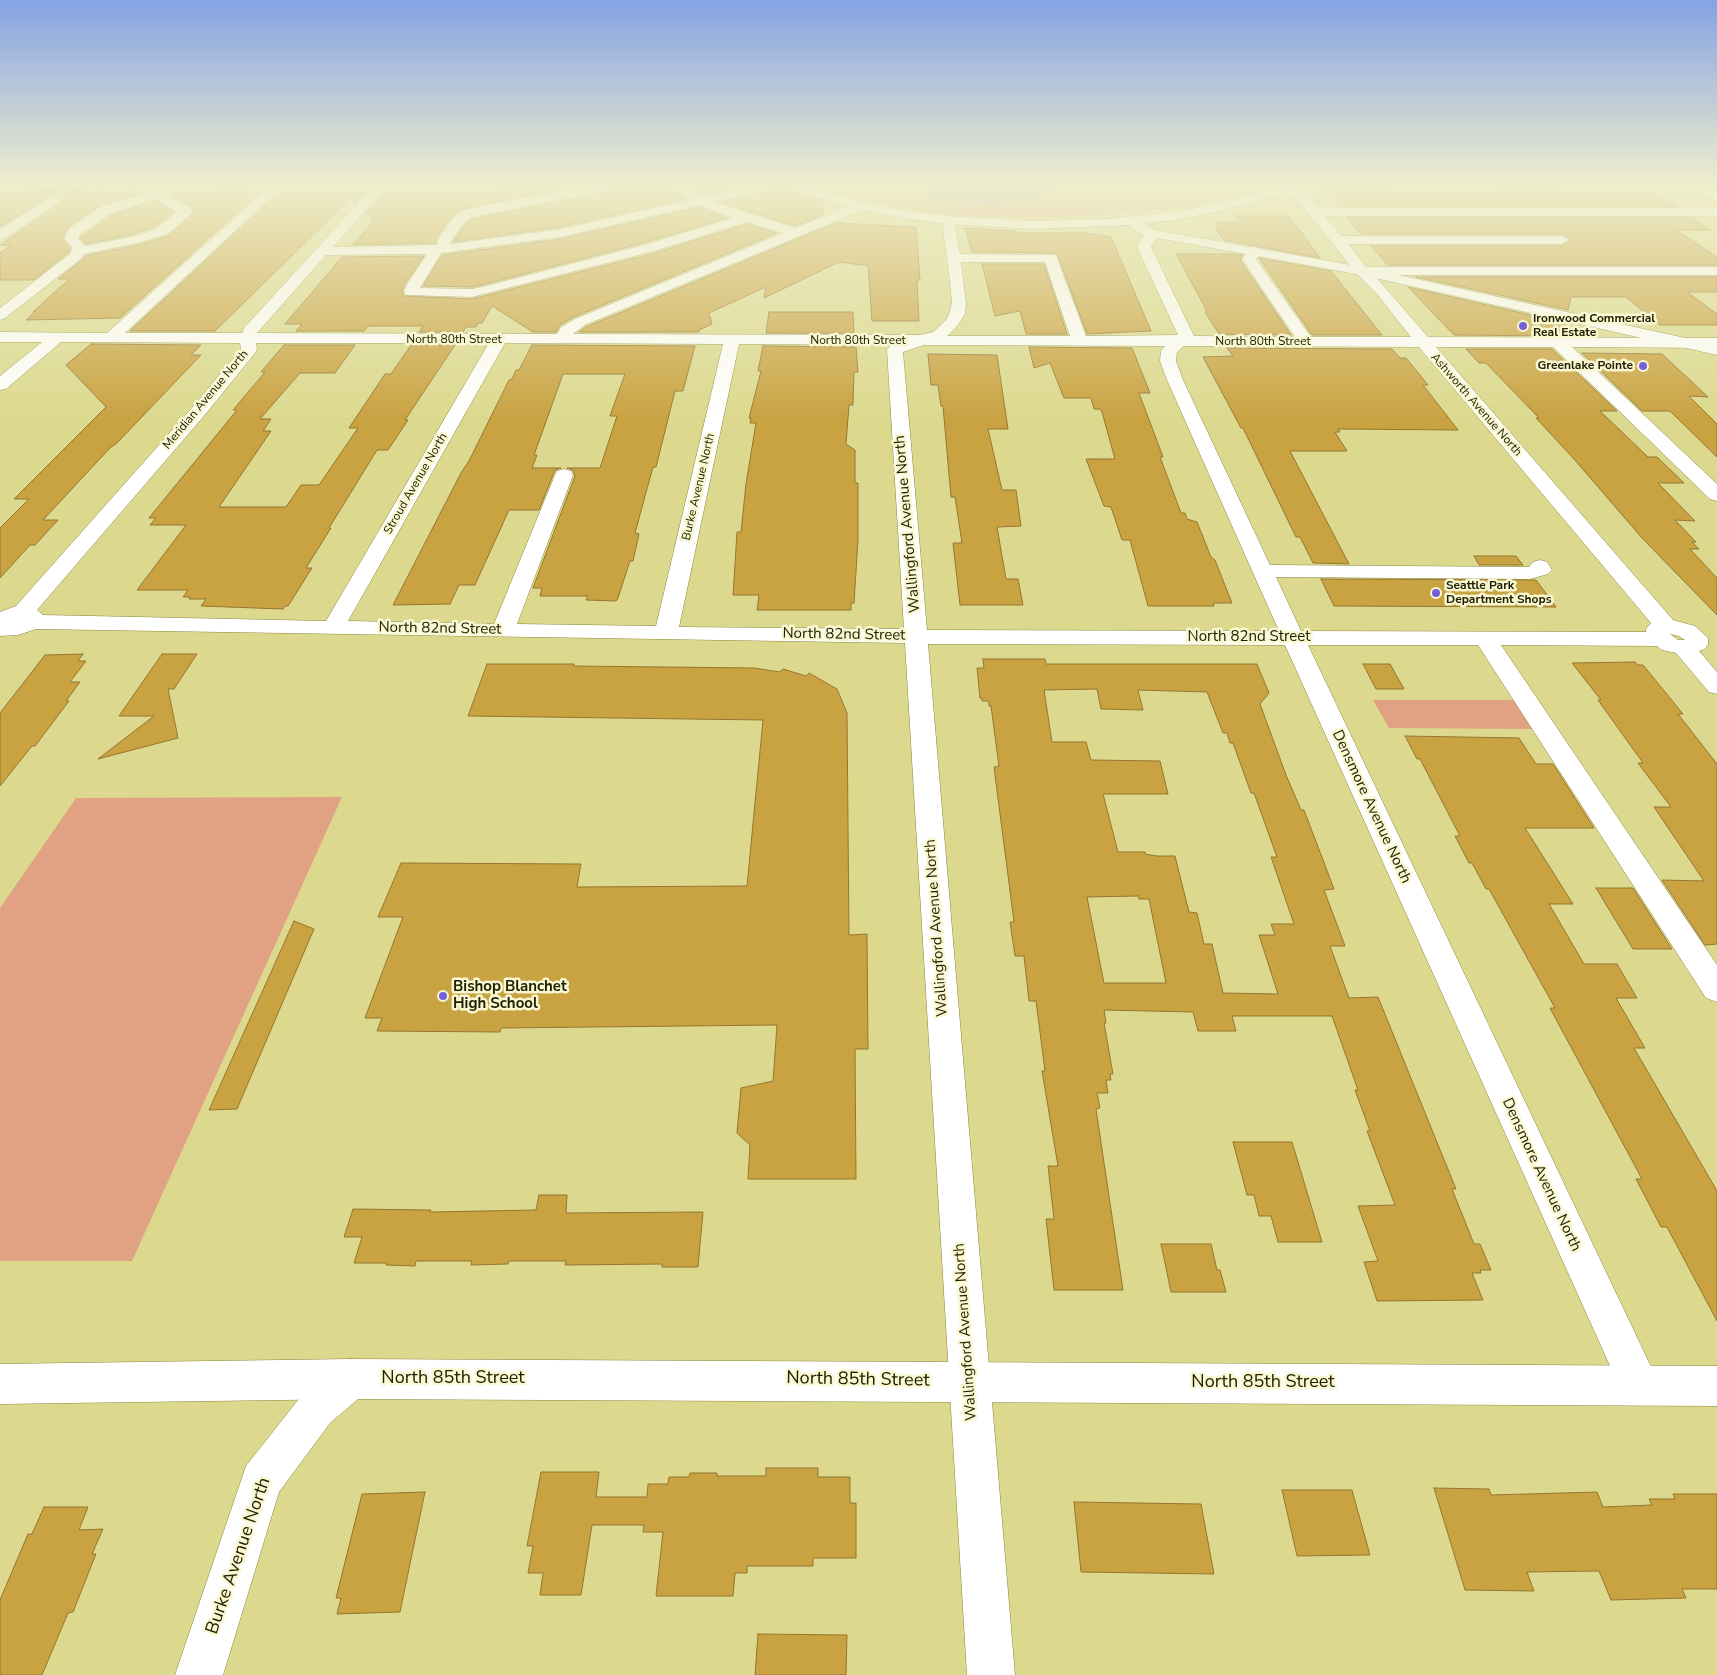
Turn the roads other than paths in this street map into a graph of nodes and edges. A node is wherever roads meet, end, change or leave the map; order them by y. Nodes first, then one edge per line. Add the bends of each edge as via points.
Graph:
1 (67, 264) edge
2 (191, 264) edge
3 (311, 264) edge
4 (428, 264) edge
5 (589, 264) edge
6 (720, 264) edge
7 (955, 264) edge
8 (1053, 264) edge
9 (1152, 264) edge
10 (1252, 264) edge
11 (1326, 264) edge
12 (1356, 264) edge
13 (1362, 271) junction
14 (1717, 271) edge
15 (0, 315) edge
16 (0, 337) edge
17 (57, 337) junction
18 (110, 338) junction
19 (248, 339) junction
20 (499, 340) junction
21 (563, 340) junction
22 (732, 340) junction
23 (1080, 341) junction
24 (918, 342) junction
25 (1179, 342) junction
26 (1307, 342) junction
27 (1423, 342) junction
28 (1558, 343) junction
29 (1688, 343) junction
30 (1717, 343) edge
31 (1717, 350) edge
32 (0, 385) edge
33 (564, 475) dead end
34 (1717, 495) edge
35 (1540, 566) dead end
36 (1262, 571) junction
37 (26, 617) junction
38 (333, 627) junction
39 (1, 629) edge
40 (503, 630) junction
41 (666, 633) junction
42 (1663, 633) junction
43 (917, 637) junction
44 (1292, 637) junction
45 (1485, 638) junction
46 (1699, 641) edge
47 (1717, 687) edge
48 (1717, 990) edge
49 (351, 1379) junction
50 (969, 1382) junction
51 (0, 1384) edge
52 (1640, 1386) junction
53 (1717, 1386) edge
54 (199, 1675) edge
55 (991, 1675) edge

1 - 15 street
2 - 18 street
3 - 19 street, Meridian Avenue North via 251,330
4 - 5 street via 411,292 480,292
6 - 21 street via 580,322 567,330
7 - 24 street, Wallingford Avenue North via 959,303 957,314 939,335
8 - 23 street
9 - 25 street, Densmore Avenue North via 1186,336
10 - 26 street
11 - 13 street
12 - 13 street, Ashworth Avenue North
13 - 14 street
13 - 27 street, Ashworth Avenue North
13 - 29 street
16 - 17 street, North 80th Street
17 - 18 street, North 80th Street
17 - 32 street
18 - 19 street, North 80th Street
19 - 20 street, North 80th Street
19 - 37 street, Meridian Avenue North via 250,349
20 - 21 street, North 80th Street
20 - 38 street, Stroud Avenue North
21 - 22 street, North 80th Street
22 - 24 street, North 80th Street
22 - 41 street, Burke Avenue North
23 - 24 street, North 80th Street
23 - 25 street, North 80th Street
24 - 43 street, Wallingford Avenue North via 895,349
25 - 26 street, North 80th Street
25 - 36 street, Densmore Avenue North via 1169,351 1168,360
26 - 27 street, North 80th Street
27 - 28 street, North 80th Street
27 - 42 street, Ashworth Avenue North
28 - 29 street, North 80th Street
28 - 34 street
29 - 30 street, North 80th Street
29 - 31 street
33 - 40 street
35 - 36 street via 1541,570 1530,573
36 - 44 street, Densmore Avenue North
37 - 38 street, North 82nd Street
37 - 39 street via 9,615
38 - 40 street, North 82nd Street
40 - 41 street, North 82nd Street
41 - 43 street, North 82nd Street
42 - 45 street, North 82nd Street
42 - 46 street via 1680,628
43 - 44 street, North 82nd Street
43 - 50 street, Wallingford Avenue North
44 - 45 street, North 82nd Street
44 - 52 street, Densmore Avenue North
45 - 48 street
46 - 47 street
49 - 50 street, North 85th Street
49 - 51 street, North 85th Street
49 - 54 street, Burke Avenue North via 316,1409 261,1481
50 - 52 street, North 85th Street
50 - 55 street, Wallingford Avenue North
52 - 53 street, North 85th Street

